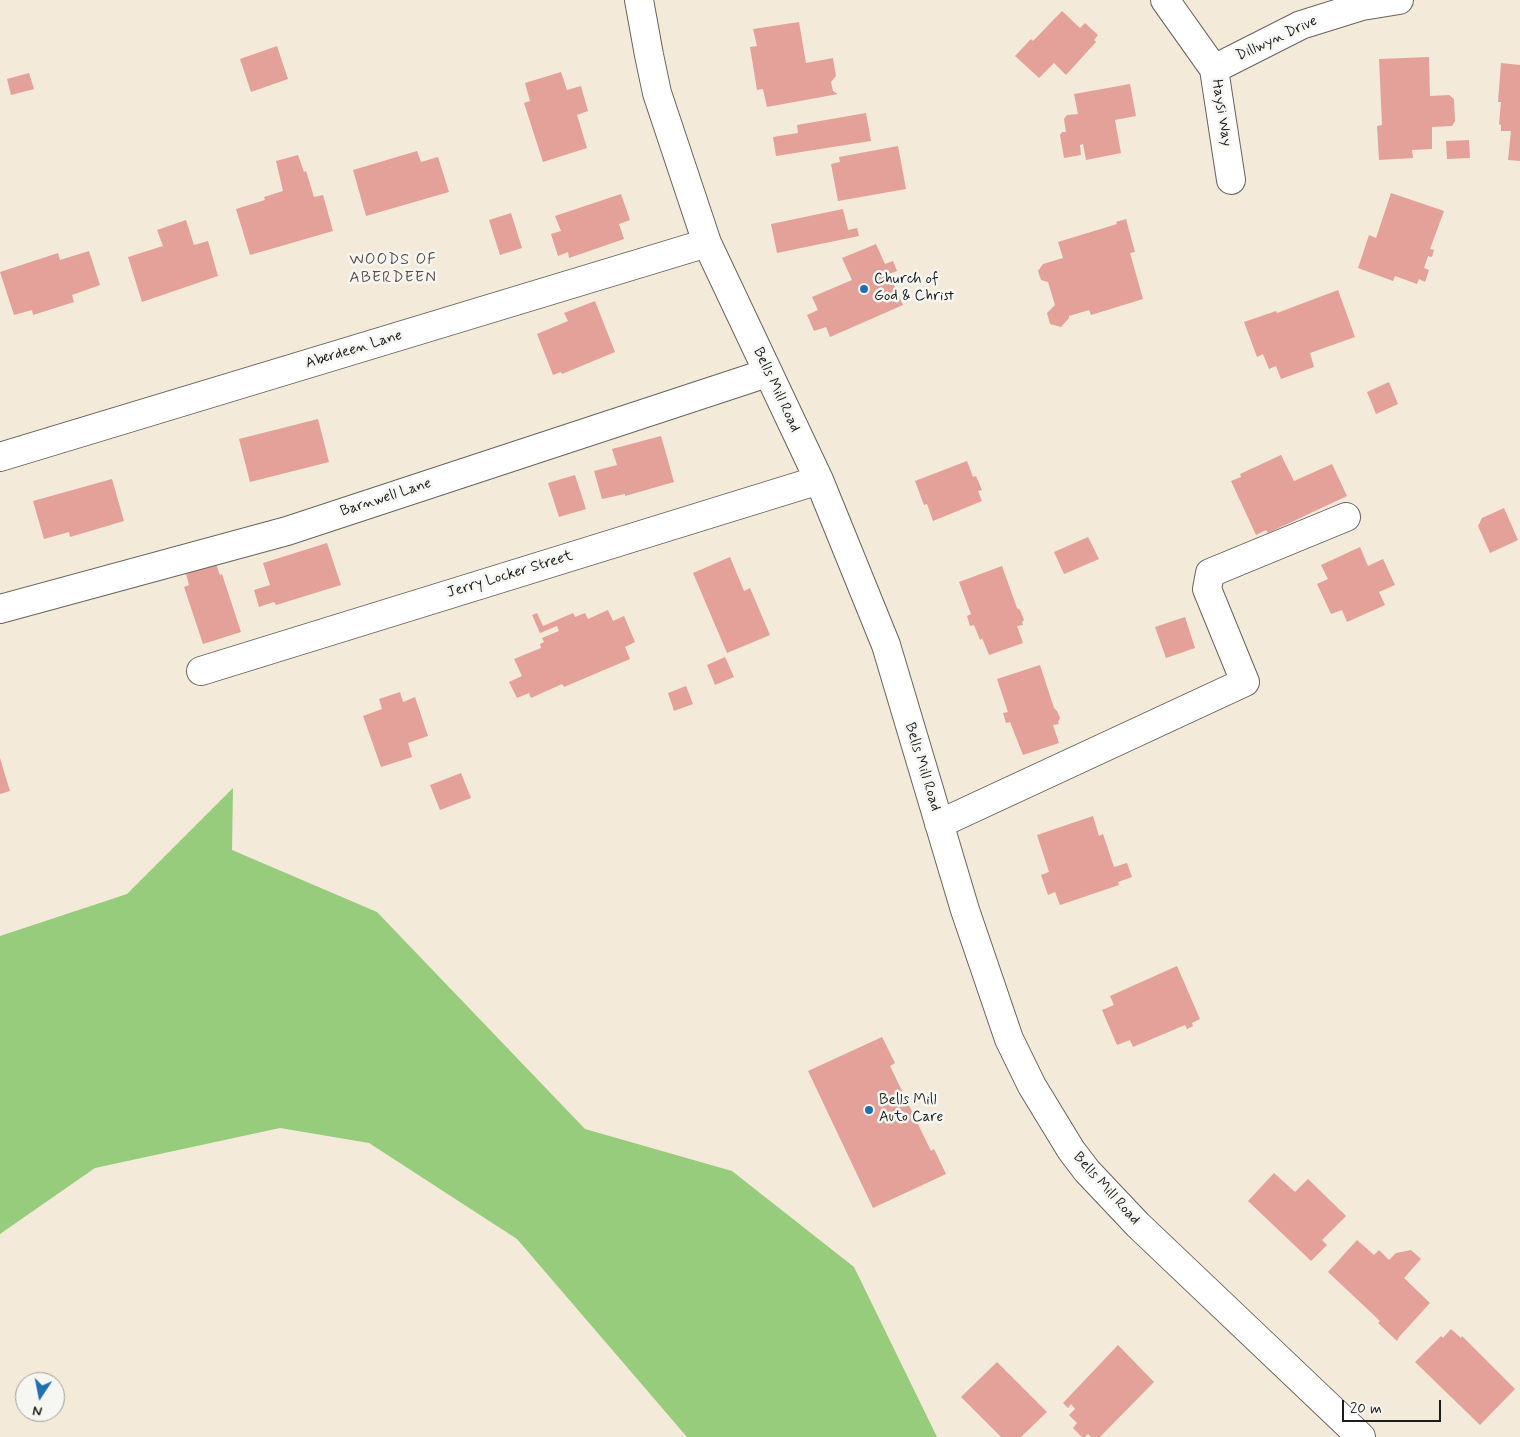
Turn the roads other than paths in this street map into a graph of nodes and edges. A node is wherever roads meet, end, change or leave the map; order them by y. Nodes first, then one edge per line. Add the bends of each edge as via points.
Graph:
1 (639, 0) edge
2 (1165, 0) edge
3 (1399, 0) edge
4 (1214, 69) junction
5 (1231, 180) dead end
6 (707, 243) junction
7 (767, 373) junction
8 (0, 457) edge
9 (819, 480) junction
10 (1346, 517) dead end
11 (0, 609) edge
12 (201, 671) dead end
13 (939, 824) junction
14 (1361, 1437) edge

1 - 6 street, Bells Mill Road via 657,94
2 - 4 street, Haysi Way
3 - 4 street, Dillwyn Drive via 1362,6 1301,25
4 - 5 street, Haysi Way
6 - 7 street, Bells Mill Road
6 - 8 street, Aberdeen Lane
7 - 9 street, Bells Mill Road
7 - 11 street, Barnwell Lane via 287,531
9 - 12 street, Jerry Locker Street
9 - 13 street, Bells Mill Road via 886,646
10 - 13 street via 1210,573 1207,589 1245,682
13 - 14 street, Bells Mill Road via 1009,1039 1032,1086 1071,1150 1138,1225

